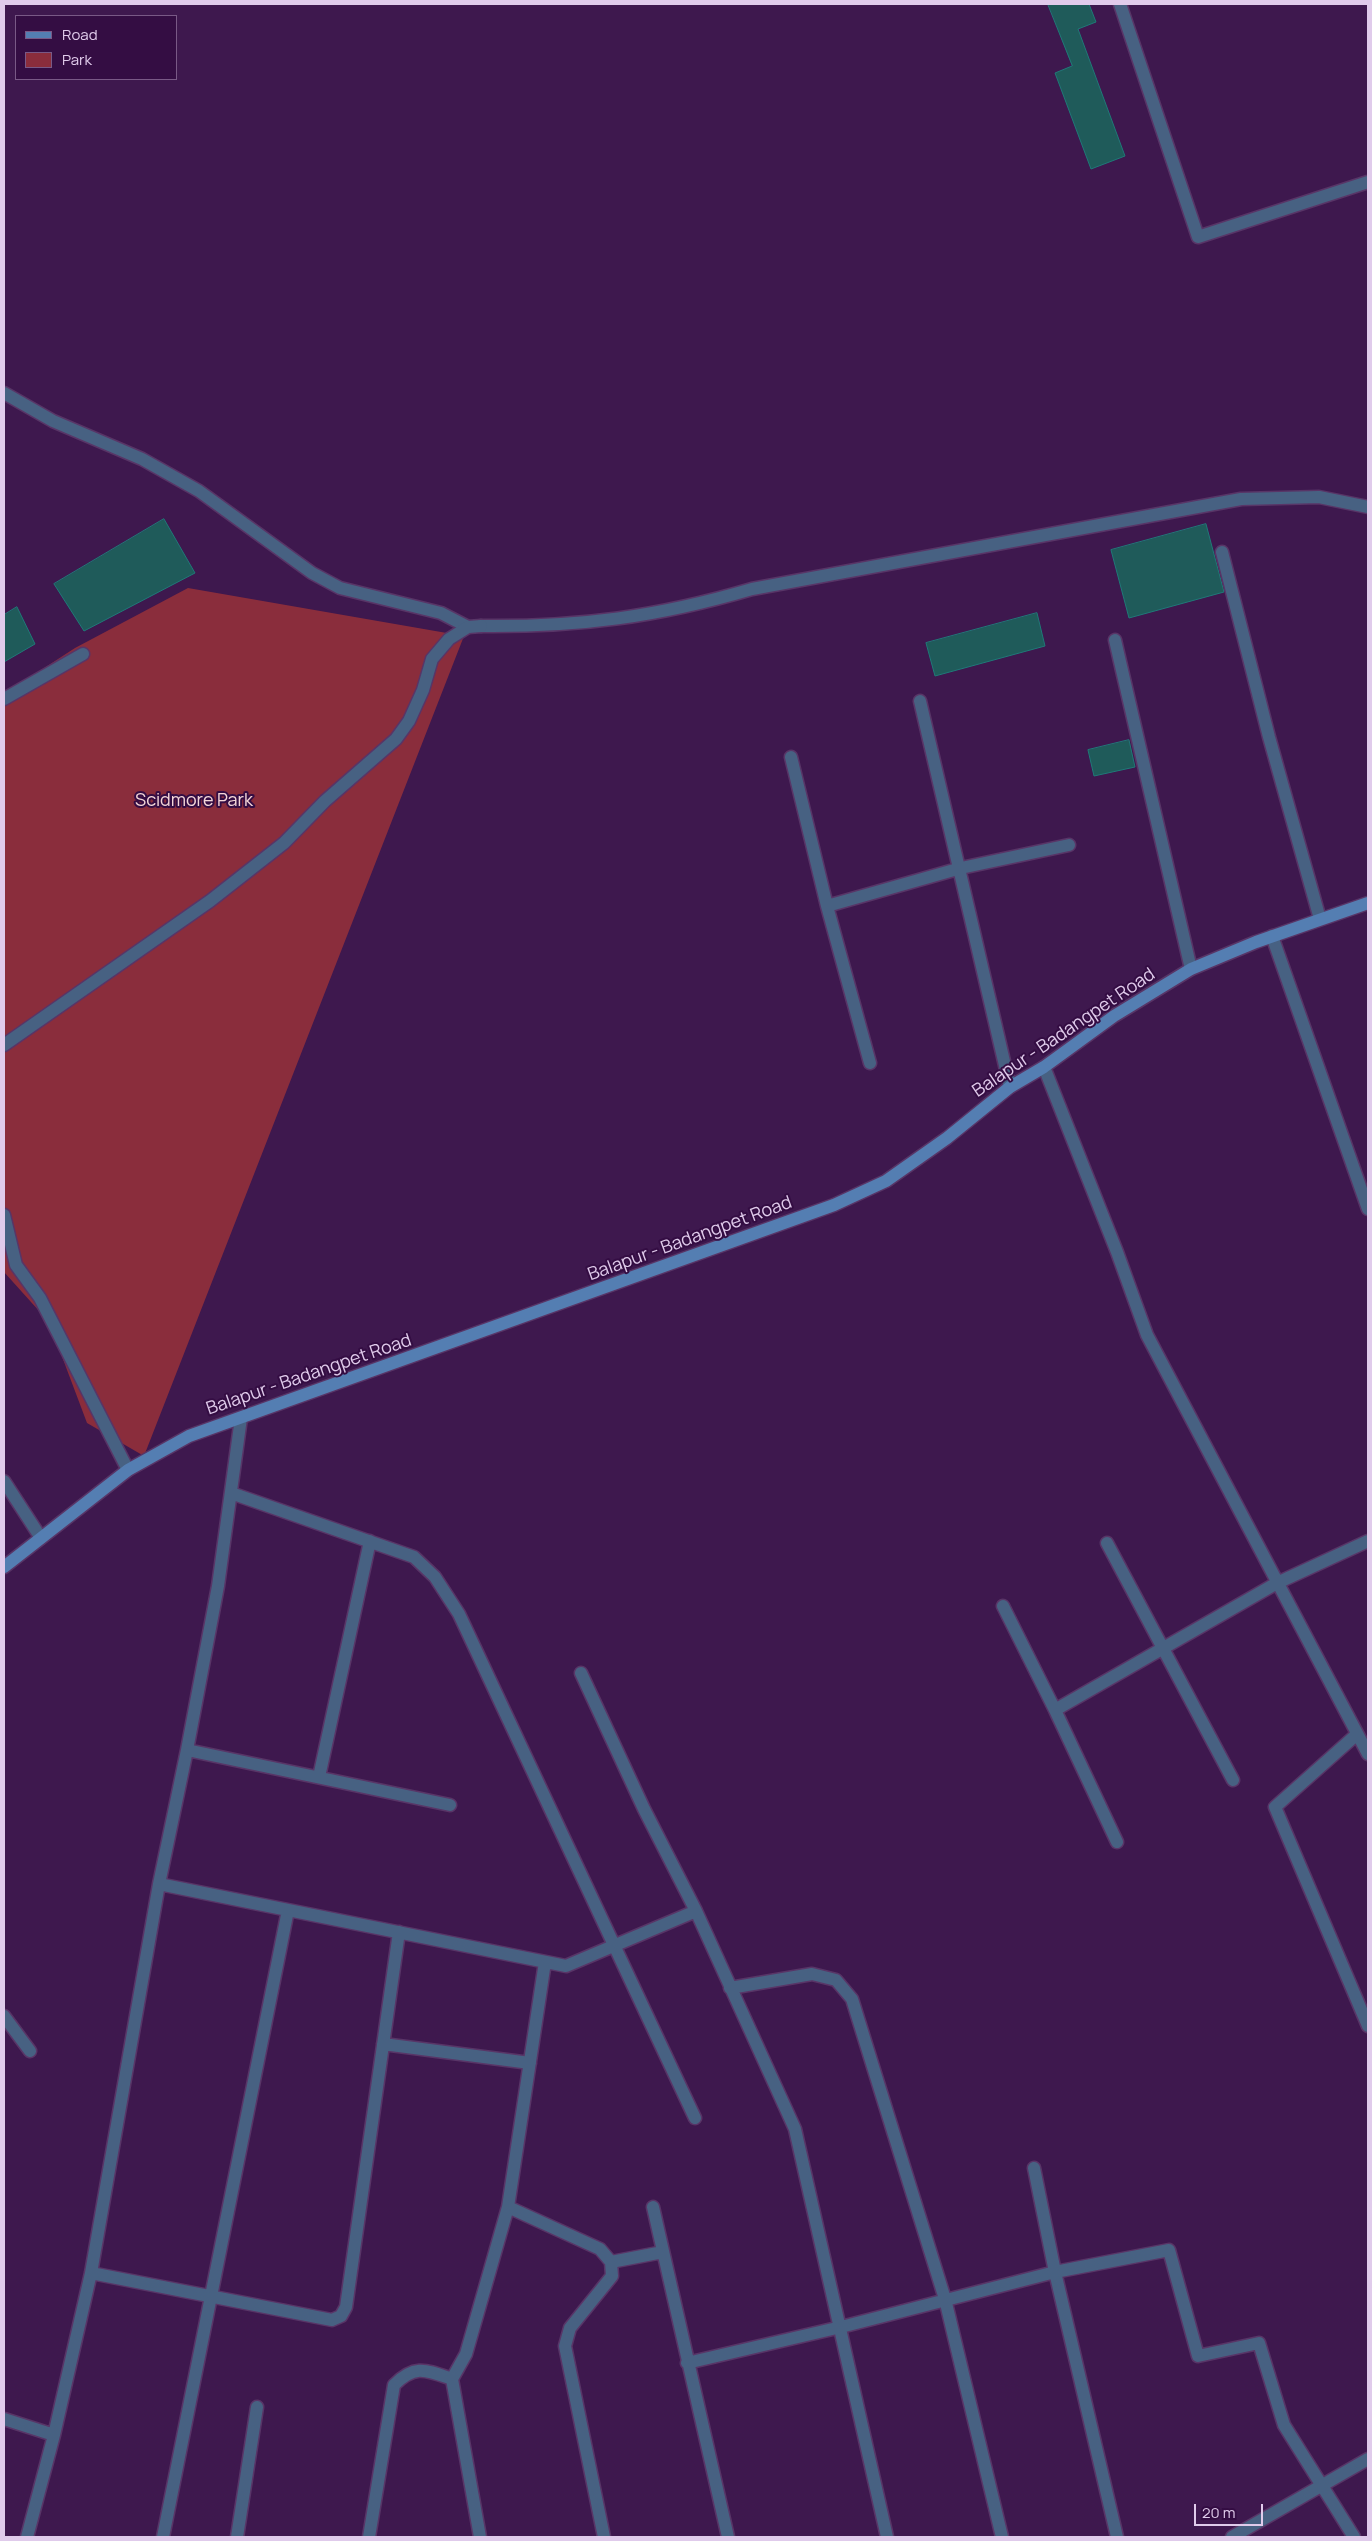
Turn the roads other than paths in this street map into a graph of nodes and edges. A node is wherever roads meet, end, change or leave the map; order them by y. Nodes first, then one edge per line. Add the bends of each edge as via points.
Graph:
1 (1120, 4) edge
2 (1368, 182) edge
3 (4, 393) edge
4 (1368, 507) edge
5 (1222, 552) dead end
6 (468, 627) junction
7 (1115, 640) dead end
8 (83, 654) dead end
9 (4, 700) edge
10 (920, 701) dead end
11 (791, 758) dead end
12 (1069, 845) dead end
13 (961, 868) junction
14 (1368, 903) edge
15 (827, 906) junction
16 (1320, 918) junction
17 (1272, 936) junction
18 (1191, 969) junction
19 (4, 1045) edge
20 (870, 1063) dead end
21 (1044, 1067) junction
22 (1010, 1086) junction
23 (1368, 1209) edge
24 (4, 1215) edge
25 (241, 1418) junction
26 (128, 1470) junction
27 (4, 1481) edge
28 (231, 1493) junction
29 (41, 1538) junction
30 (370, 1541) junction
31 (1368, 1542) edge
32 (1107, 1543) dead end
33 (4, 1567) edge
34 (1277, 1583) junction
35 (1003, 1606) dead end
36 (1163, 1647) junction
37 (581, 1673) dead end
38 (1055, 1710) junction
39 (1356, 1735) junction
40 (187, 1750) junction
41 (1368, 1754) edge
42 (320, 1777) junction
43 (1233, 1780) dead end
44 (450, 1806) dead end
45 (1117, 1842) dead end
46 (159, 1884) junction
47 (288, 1910) junction
48 (696, 1911) junction
49 (399, 1932) junction
50 (615, 1947) junction
51 (545, 1962) junction
52 (730, 1988) junction
53 (4, 2016) edge
54 (1368, 2026) edge
55 (383, 2044) junction
56 (30, 2051) dead end
57 (530, 2062) junction
58 (695, 2118) dead end
59 (1034, 2168) dead end
60 (508, 2207) junction
61 (653, 2207) dead end
62 (663, 2252) junction
63 (611, 2262) junction
64 (91, 2272) junction
65 (1055, 2272) junction
66 (211, 2297) junction
67 (945, 2299) junction
68 (841, 2327) junction
69 (687, 2362) junction
70 (452, 2378) junction
71 (258, 2407) dead end
72 (4, 2419) edge
73 (54, 2436) junction
74 (1368, 2459) edge
75 (1323, 2486) junction
76 (27, 2537) edge
77 (162, 2537) edge
78 (237, 2537) edge
79 (369, 2537) edge
80 (480, 2537) edge
81 (604, 2537) edge
82 (728, 2537) edge
83 (887, 2537) edge
84 (1002, 2537) edge
85 (1117, 2537) edge
86 (1232, 2537) edge
87 (1354, 2537) edge

1 - 2 street via 1198,237
3 - 6 street via 53,421 142,458 199,491 312,573 340,588 441,614
4 - 6 street via 1319,497 1241,499 752,589 696,606 638,617 574,625
5 - 16 street
6 - 19 street via 449,639 432,659 420,698 396,739 284,843 210,901
7 - 18 street
8 - 9 street
10 - 13 street
11 - 15 street
12 - 13 street
13 - 15 street
13 - 22 street
14 - 16 street, Balapur - Badangpet Road
15 - 20 street
16 - 17 street, Balapur - Badangpet Road
17 - 18 street, Balapur - Badangpet Road
17 - 23 street
18 - 21 street, Balapur - Badangpet Road via 1114,1016
21 - 22 street, Balapur - Badangpet Road
21 - 34 street via 1147,1335
22 - 25 street, Balapur - Badangpet Road via 947,1138 886,1182 834,1205
24 - 26 street via 16,1265 40,1298
25 - 26 street, Balapur - Badangpet Road via 188,1436
25 - 28 street
26 - 29 street, Balapur - Badangpet Road
27 - 29 street
28 - 30 street
28 - 40 street via 218,1586
29 - 33 street, Balapur - Badangpet Road
30 - 42 street
30 - 50 street via 414,1556 435,1577 459,1614
31 - 34 street
32 - 36 street
34 - 36 street
34 - 39 street
35 - 38 street
36 - 38 street
36 - 43 street
37 - 48 street
38 - 45 street
39 - 41 street
39 - 54 street via 1275,1807
40 - 42 street
40 - 46 street
42 - 44 street
46 - 47 street
46 - 64 street
47 - 49 street
47 - 66 street
48 - 50 street
48 - 52 street
49 - 51 street
49 - 55 street
50 - 51 street via 566,1966
50 - 58 street
51 - 57 street
52 - 67 street via 812,1974 836,1980 852,1999
52 - 68 street via 795,2129
53 - 56 street
55 - 57 street
55 - 66 street via 346,2307 341,2316 332,2320
57 - 60 street
59 - 65 street
60 - 63 street via 600,2249
60 - 70 street via 466,2354
61 - 62 street
62 - 63 street
62 - 69 street
63 - 81 street via 612,2276 570,2328 565,2346
64 - 66 street
64 - 73 street
65 - 67 street
65 - 75 street via 1169,2250 1198,2356 1259,2344 1284,2425
65 - 85 street
66 - 77 street
67 - 68 street
67 - 84 street
68 - 69 street
68 - 83 street
69 - 82 street
70 - 79 street via 428,2370 406,2374 394,2385
70 - 80 street
71 - 78 street
72 - 73 street
73 - 76 street
74 - 75 street
75 - 86 street
75 - 87 street

